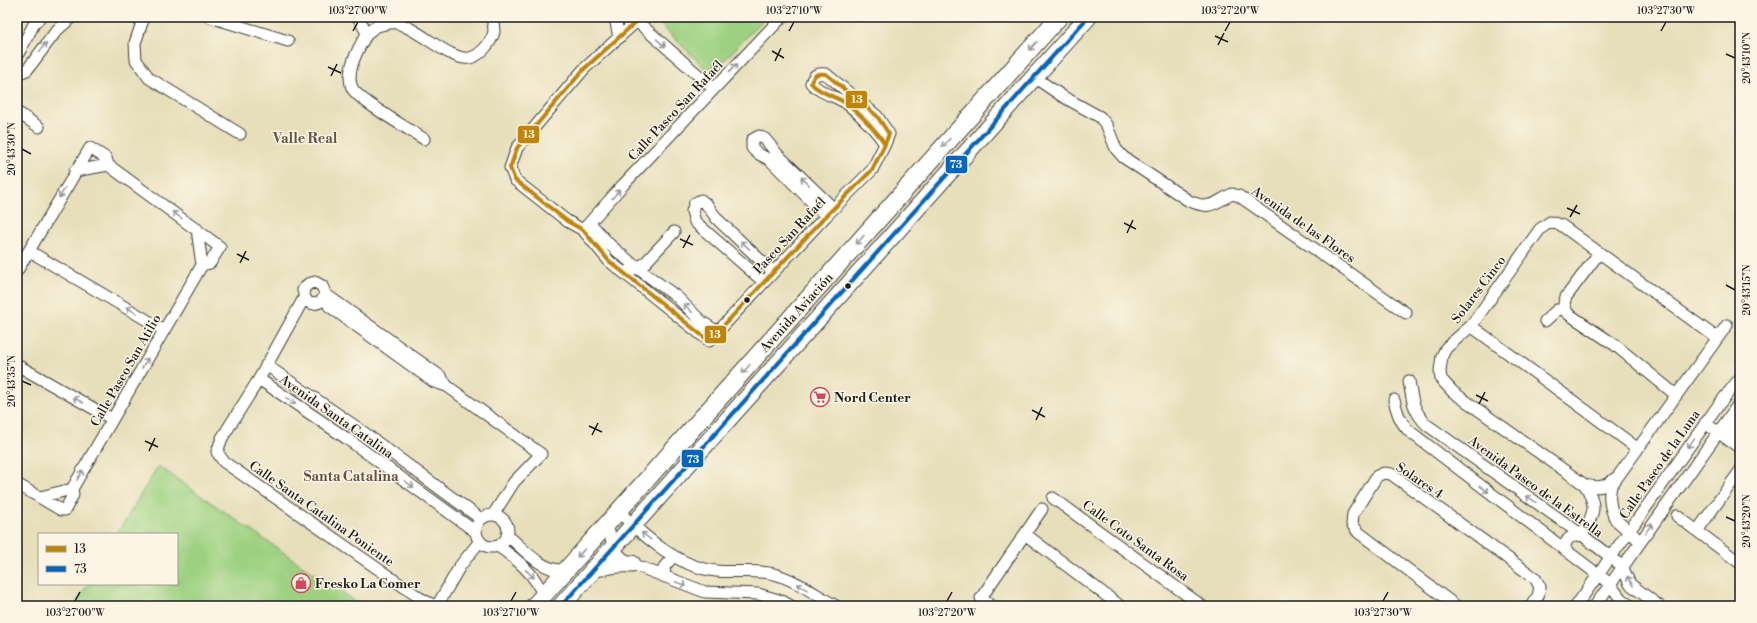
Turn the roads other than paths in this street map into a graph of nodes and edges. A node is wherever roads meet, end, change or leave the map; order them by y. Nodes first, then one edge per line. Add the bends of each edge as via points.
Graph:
1 (40, 17) edge
2 (72, 17) edge
3 (144, 17) edge
4 (152, 17) edge
5 (210, 17) edge
6 (358, 17) edge
7 (492, 17) edge
8 (615, 17) edge
9 (782, 17) edge
10 (1059, 17) edge
11 (1088, 17) edge
12 (634, 19) edge
13 (377, 21) edge
14 (367, 33) junction
15 (619, 38) junction
16 (288, 41) dead end
17 (17, 56) edge
18 (17, 74) edge
19 (1034, 77) junction
20 (714, 89) junction
21 (17, 112) edge
22 (40, 127) dead end
23 (240, 134) dead end
24 (424, 139) dead end
25 (885, 144) junction
26 (108, 165) junction
27 (75, 171) junction
28 (829, 212) junction
29 (587, 227) junction
30 (197, 229) junction
31 (674, 232) dead end
32 (29, 251) junction
33 (617, 251) junction
34 (1599, 253) junction
35 (609, 261) junction
36 (202, 265) junction
37 (636, 268) junction
38 (17, 271) edge
39 (622, 271) junction
40 (773, 272) junction
41 (764, 282) junction
42 (324, 297) junction
43 (304, 298) junction
44 (1565, 309) junction
45 (1406, 313) dead end
46 (1545, 321) dead end
47 (1727, 325) dead end
48 (1471, 326) junction
49 (164, 330) junction
50 (718, 332) junction
51 (1717, 338) junction
52 (17, 365) edge
53 (266, 365) junction
54 (1740, 378) edge
55 (259, 379) junction
56 (1409, 381) dead end
57 (1676, 394) junction
58 (1394, 400) dead end
59 (1740, 402) edge
60 (1720, 403) junction
61 (112, 419) junction
62 (1729, 421) edge
63 (1705, 423) junction
64 (1740, 425) edge
65 (355, 426) junction
66 (346, 438) junction
67 (1740, 439) edge
68 (1637, 448) junction
69 (1740, 448) edge
70 (1465, 452) junction
71 (1453, 465) junction
72 (1739, 475) edge
73 (1614, 479) junction
74 (17, 484) edge
75 (1585, 485) junction
76 (72, 489) junction
77 (40, 498) junction
78 (1053, 498) dead end
79 (1042, 509) dead end
80 (619, 512) junction
81 (493, 515) junction
82 (1677, 516) dead end
83 (481, 518) junction
84 (607, 525) junction
85 (633, 526) junction
86 (1629, 531) junction
87 (1696, 531) junction
88 (1025, 534) junction
89 (507, 535) junction
90 (1582, 535) junction
91 (478, 537) junction
92 (1640, 541) junction
93 (498, 546) junction
94 (613, 547) junction
95 (1565, 550) junction
96 (676, 557) junction
97 (1609, 557) junction
98 (1740, 563) edge
99 (632, 564) junction
100 (1622, 566) junction
101 (593, 569) junction
102 (565, 570) junction
103 (1597, 574) junction
104 (664, 577) junction
105 (1609, 583) junction
106 (538, 601) edge
107 (436, 606) edge
108 (561, 606) edge
109 (791, 606) edge
110 (836, 606) edge
111 (991, 606) edge
112 (1120, 606) edge
113 (1202, 606) edge
114 (1456, 606) edge
115 (1531, 606) edge
116 (1576, 606) edge
117 (1594, 606) edge
118 (1631, 606) edge
119 (1658, 606) edge

1 - 17 street
18 -> 2 street via 27,70 57,30
3 - 4 street
3 - 23 street via 135,43 136,60 149,78
5 - 16 street
6 - 14 street
7 - 13 street via 494,31 490,42 482,51 469,58 455,55 409,28 396,23
8 - 15 street
20 -> 9 street, Calle Paseo San Rafaél
10 -> 80 main road, Avenida Aviación
11 - 19 main road, Avenida Aviación
12 - 15 street
12 -> 20 street
13 - 14 street
14 - 24 street via 353,60 350,74 353,89 362,99
15 - 29 street via 584,69 517,148 510,168 515,180 567,221
19 - 45 street, Avenida de las Flores via 1100,117 1107,126 1116,149 1123,157 1189,201 1201,206 1210,206 1232,194 1238,196
19 - 85 main road, Avenida Aviación
29 -> 20 street, Calle Paseo San Rafaél
21 - 22 street
25 - 25 street via 889,134 877,116 826,74 818,73 813,77 811,83 815,88 846,104
25 - 28 street, Paseo San Rafaél via 872,170
26 - 27 street
26 - 27 street, Calle Paseo San Atilio via 106,158 90,148
30 -> 26 street, Calle Paseo San Atilio
27 -> 32 street, Calle Paseo San Atilio
28 -> 28 street via 765,139 759,136 752,140 752,148 757,153 770,160
28 - 40 street, Paseo San Rafaél
29 - 33 street
29 - 35 street
30 - 36 street
30 - 36 street, Calle Paseo San Atilio via 220,247 210,264
31 - 37 street via 644,264
32 - 38 street, Calle Paseo San Atilio
49 -> 32 street
33 - 35 street
33 - 37 street
34 - 44 street via 1566,297
34 - 48 street, Solares Cinco via 1561,225 1550,222 1545,224
34 - 51 street, Solares Cinco
35 - 39 street
36 - 49 street, Calle Paseo San Atilio
37 - 39 street
50 -> 37 street via 702,322 677,297
39 - 50 street, Paseo San Rafaél via 709,342
40 - 41 street, Paseo San Rafaél
40 -> 41 street via 717,219 707,205 700,200 695,203 692,211 695,222
41 - 50 street, Paseo San Rafaél
42 - 43 street via 316,304 309,303
42 - 43 street via 322,286 315,282 308,284 303,290
42 - 81 street via 434,382 447,386 540,454 514,482
43 - 53 street
44 - 46 street via 1556,310
44 - 57 street
47 - 51 street
48 - 68 street
48 - 75 street, Solares Cinco via 1446,348 1440,364 1441,379 1453,392
61 -> 49 street, Calle Paseo San Atilio
51 - 57 street
61 -> 52 street
53 - 55 street
53 - 65 street, Avenida Santa Catalina
54 - 60 street, Calle Paseo de la Luna
55 -> 66 street, Avenida Santa Catalina
55 - 107 street, Calle Santa Catalina Poniente via 222,438 217,452 224,462 420,598
56 - 70 street, Avenida Paseo de la Estrella via 1418,416
57 - 68 street
58 - 71 street via 1402,424
59 - 62 street
60 - 62 street
60 - 63 street, Calle Paseo de la Luna
76 -> 61 street, Calle Paseo San Atilio
62 - 63 street
62 - 64 street
62 - 67 street
62 - 69 street
92 -> 62 street
63 -> 86 street, Calle Paseo de la Luna
65 - 66 street
65 - 83 street, Avenida Santa Catalina
66 -> 91 street, Avenida Santa Catalina
68 - 73 street
70 - 71 street
90 -> 70 street, Avenida Paseo de la Estrella
71 -> 95 street
72 - 87 street
73 - 75 street via 1606,486
73 - 86 street via 1609,497 1611,506 1616,520
74 - 77 street, Calle Paseo San Atilio
75 - 90 street via 1594,505 1591,518
76 - 77 street
76 - 77 street, Calle Paseo San Atilio via 73,495 65,510
78 - 113 street, Calle Coto Santa Rosa
79 - 88 street
80 - 84 main road, Avenida Aviación
80 - 85 street
81 - 83 street
81 - 89 street via 498,516 506,524
82 - 87 street
83 - 91 street via 477,525
84 - 94 street
84 -> 102 main road, Avenida Aviación
85 - 94 main road, Avenida Aviación
96 -> 85 street
86 - 92 street
86 - 97 street, Calle Paseo de la Luna
87 - 98 street
88 - 111 street via 981,598
88 - 112 street
89 - 93 street
89 - 102 street via 546,568
90 - 95 street via 1568,538
90 - 97 street, Avenida Paseo de la Estrella
91 - 93 street via 488,546
91 - 107 street, Calle Santa Catalina Poniente
92 - 100 street
93 -> 106 street via 534,578 539,586
94 - 99 street via 621,558
94 - 101 main road, Avenida Aviación
95 - 103 street
96 - 104 street via 667,562
110 -> 96 street via 774,574 703,569
97 - 100 street, Avenida Paseo de la Estrella
97 - 103 street, Calle Paseo de la Luna
99 - 101 main road via 620,563
99 - 104 street
100 - 105 street
119 -> 100 street via 1630,584
101 - 108 main road, Avenida Aviación
102 - 106 main road, Avenida Aviación
103 - 105 street
103 - 116 street, Calle Paseo de la Luna
104 -> 109 street via 705,592 758,594
105 - 117 street
105 - 118 street via 1621,599
114 - 115 street, Solares 4 via 1358,532 1352,524 1353,514 1376,476 1391,474 1535,578 1540,587 1538,596

